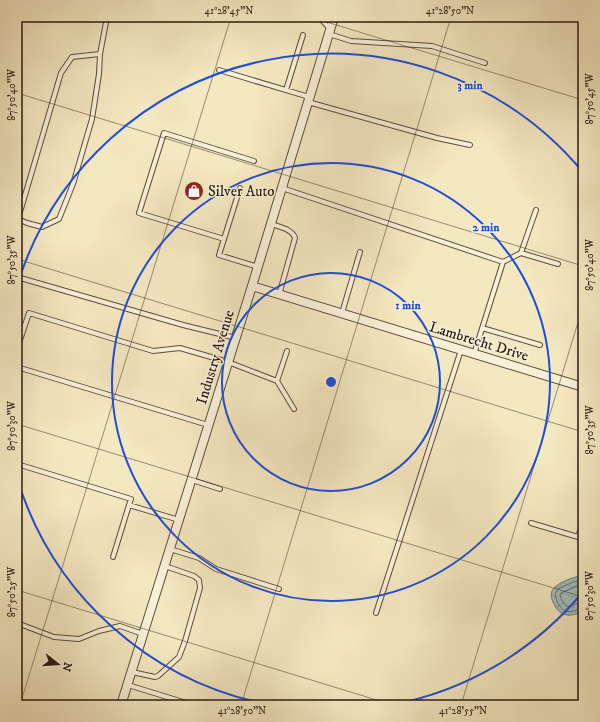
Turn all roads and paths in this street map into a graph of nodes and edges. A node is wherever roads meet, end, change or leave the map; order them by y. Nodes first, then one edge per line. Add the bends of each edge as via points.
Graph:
1 (107, 17) edge
2 (319, 17) edge
3 (334, 17) edge
4 (330, 32) junction
5 (303, 35) dead end
6 (100, 54) junction
7 (485, 63) dead end
8 (219, 70) dead end
9 (286, 90) junction
10 (308, 99) junction
11 (470, 145) dead end
12 (254, 161) dead end
13 (240, 188) dead end
14 (282, 188) junction
15 (536, 210) dead end
16 (17, 220) edge
17 (271, 224) junction
18 (224, 238) junction
19 (360, 252) dead end
20 (522, 253) junction
21 (503, 262) junction
22 (558, 264) dead end
23 (258, 267) junction
24 (17, 277) edge
25 (252, 286) junction
26 (279, 294) junction
27 (342, 314) junction
28 (482, 328) junction
29 (236, 338) junction
30 (540, 345) dead end
31 (17, 349) edge
32 (461, 350) junction
33 (287, 351) dead end
34 (474, 354) junction
35 (228, 362) junction
36 (17, 366) edge
37 (277, 381) junction
38 (583, 387) edge
39 (294, 409) dead end
40 (208, 426) junction
41 (17, 464) edge
42 (192, 480) junction
43 (220, 489) dead end
44 (129, 505) junction
45 (179, 520) junction
46 (583, 522) edge
47 (531, 523) dead end
48 (170, 549) junction
49 (113, 557) dead end
50 (165, 566) junction
51 (279, 589) dead end
52 (376, 613) dead end
53 (17, 623) edge
54 (144, 634) junction
55 (132, 672) junction
56 (128, 685) junction
57 (121, 705) edge
58 (193, 705) edge

1 - 6 lane
2 - 4 lane
3 - 4 street, Industry Avenue
4 - 7 lane via 351,41 432,46
4 - 10 street, Industry Avenue
5 - 9 lane
6 - 16 lane via 72,57 61,73
6 - 16 lane via 92,119 73,184 58,219 42,227
8 - 9 lane
9 - 10 lane
10 - 11 lane via 437,138
10 - 14 street, Industry Avenue
12 - 18 lane via 164,133 139,214
13 - 18 lane
14 - 17 street, Industry Avenue
14 - 21 lane
15 - 20 lane
17 - 23 street, Industry Avenue
17 - 26 lane via 286,229 294,234 295,238
18 - 23 lane via 220,255
19 - 27 lane
20 - 21 lane
20 - 22 lane
21 - 28 lane
23 - 25 street, Industry Avenue
24 - 29 lane
25 - 26 street, Lambrecht Drive
25 - 29 street, Industry Avenue
26 - 27 street, Lambrecht Drive
27 - 32 street, Lambrecht Drive
28 - 30 lane
28 - 34 lane
29 - 35 street, Industry Avenue
31 - 35 lane via 29,313 153,351 180,348
32 - 34 street, Lambrecht Drive
32 - 52 lane
33 - 37 lane
34 - 38 street, Lambrecht Drive
35 - 37 lane
35 - 40 street, Industry Avenue
36 - 40 lane
37 - 39 lane
40 - 42 street, Industry Avenue
41 - 44 lane via 131,499
42 - 43 lane
42 - 45 street, Industry Avenue
44 - 45 lane
44 - 49 lane
45 - 48 street, Industry Avenue
46 - 47 lane via 578,537
48 - 50 street, Industry Avenue
48 - 51 lane via 199,558 216,569
50 - 54 street, Industry Avenue
50 - 55 lane via 199,580 200,588 185,641 179,657 158,676
53 - 54 lane via 54,637 79,639 120,626
54 - 55 street, Industry Avenue
55 - 56 street, Industry Avenue
56 - 57 street, Industry Avenue
56 - 58 lane

